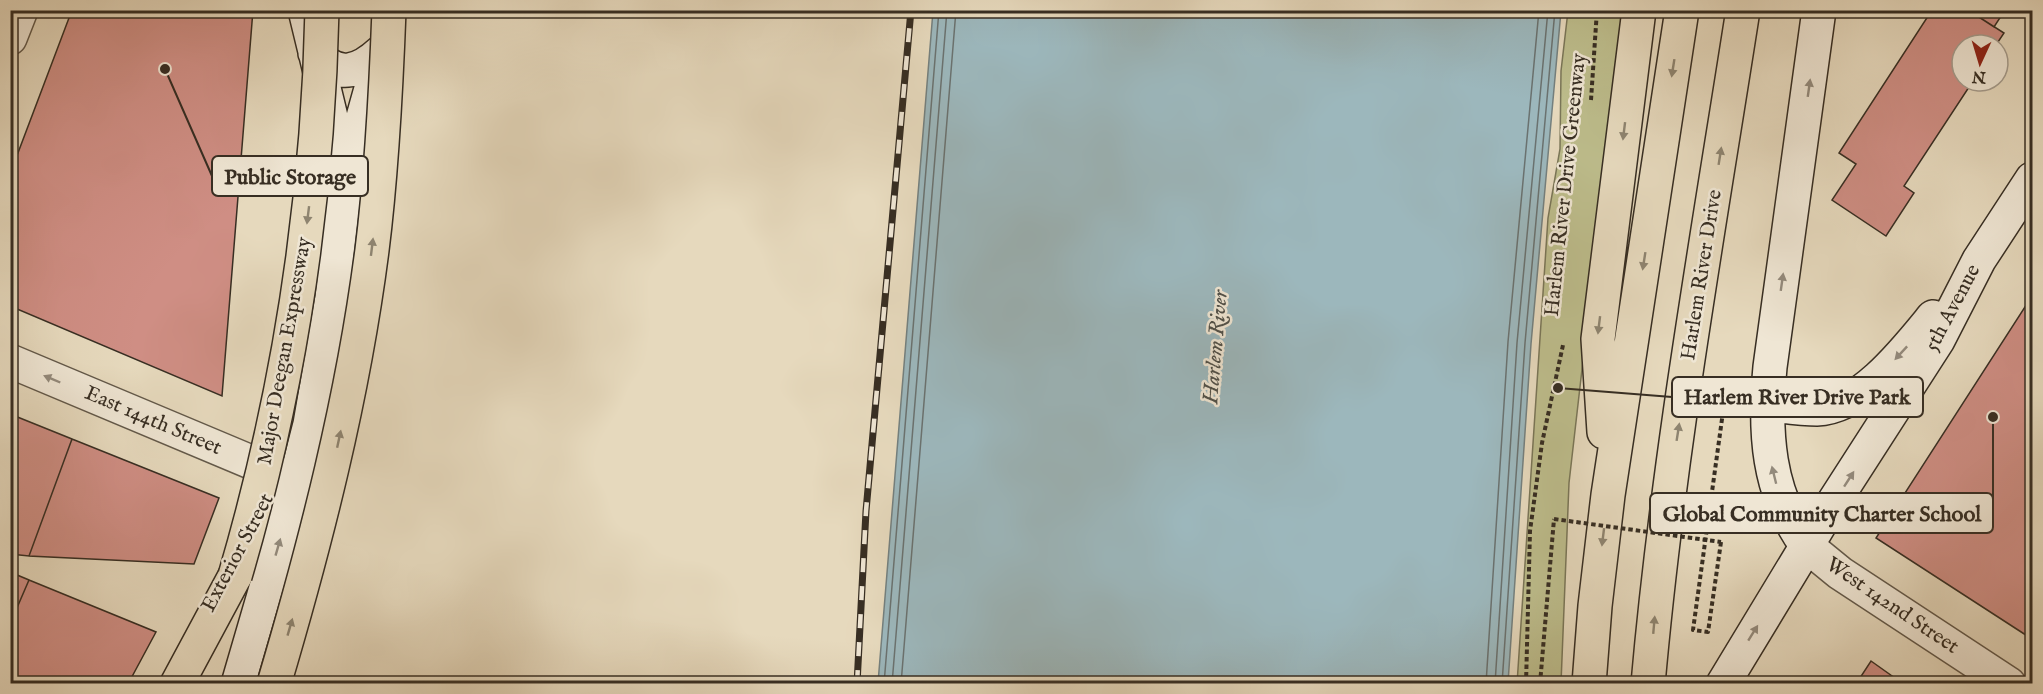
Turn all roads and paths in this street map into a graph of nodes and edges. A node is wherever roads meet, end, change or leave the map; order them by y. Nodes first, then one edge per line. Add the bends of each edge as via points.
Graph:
1 (21, 10) edge
2 (305, 10) edge
3 (322, 10) edge
4 (391, 10) edge
5 (1597, 10) edge
6 (1639, 10) edge
7 (1682, 10) edge
8 (1743, 10) edge
9 (1819, 10) edge
10 (10, 38) edge
11 (381, 52) junction
12 (315, 53) junction
13 (1590, 106) dead end
14 (346, 178) junction
15 (2029, 194) edge
16 (1979, 260) junction
17 (1563, 343) dead end
18 (10, 361) edge
19 (1752, 398) junction
20 (288, 478) junction
21 (1608, 495) junction
22 (1807, 546) junction
23 (235, 576) junction
24 (169, 684) edge
25 (177, 684) edge
26 (203, 684) edge
27 (238, 684) edge
28 (274, 684) edge
29 (1526, 684) edge
30 (1540, 684) edge
31 (1589, 684) edge
32 (1648, 684) edge
33 (1723, 684) edge
34 (2008, 684) edge

1 - 10 main road
2 - 12 main road, Exterior Street
3 -> 23 highway, Major Deegan Expressway, bridge via 315,158 300,282 266,461
4 - 11 main road, Exterior Street
28 -> 4 highway, bridge via 326,496 357,344 379,189
5 - 13 path, Harlem River Drive Greenway
6 -> 21 highway via 1598,339
7 -> 21 highway
32 -> 8 highway, Harlem River Drive via 1673,464
19 -> 9 main road via 1770,367
11 - 12 main road via 368,64 344,70 326,66
11 - 14 main road, Exterior Street
12 - 14 main road, Exterior Street
14 - 20 main road, Exterior Street via 310,424
15 - 16 main road, 5th Avenue
16 -> 19 main road via 1920,333 1873,382 1845,403 1817,409
22 -> 16 main road, 5th Avenue via 1938,340
17 - 29 path, Harlem River Drive Greenway via 1542,444 1530,531
20 -> 18 main road, East 144th Street
22 -> 19 main road via 1788,516 1779,492
19 - 30 path, bridge via 1726,390 1693,630 1708,632 1721,542 1554,519
20 - 24 main road, Exterior Street
27 -> 20 main road, Exterior Street
21 -> 31 highway
33 -> 22 main road, 5th Avenue
22 - 34 main road, West 142nd Street via 1840,573
23 - 25 highway
23 - 26 highway, Major Deegan Expressway

